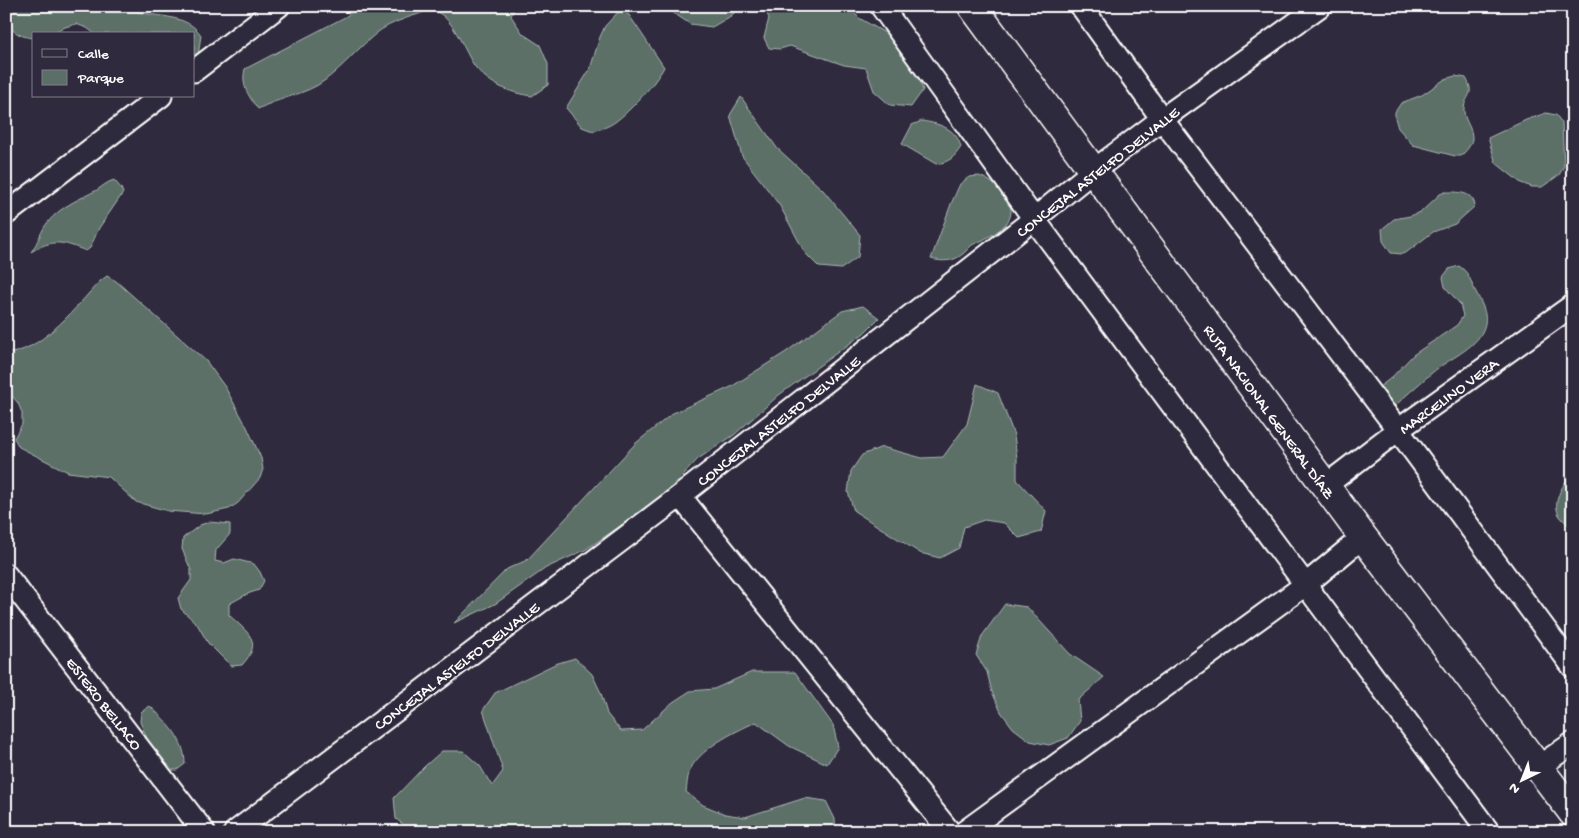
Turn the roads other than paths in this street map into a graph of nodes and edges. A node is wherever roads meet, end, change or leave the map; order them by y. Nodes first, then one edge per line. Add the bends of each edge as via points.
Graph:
1 (279, 6) edge
2 (881, 6) edge
3 (972, 6) edge
4 (1081, 6) edge
5 (1320, 6) edge
6 (195, 70) edge
7 (158, 98) edge
8 (1162, 119) junction
9 (1093, 171) junction
10 (6, 214) edge
11 (1034, 219) junction
12 (1573, 306) edge
13 (1398, 430) junction
14 (1325, 486) junction
15 (680, 496) junction
16 (1363, 537) junction
17 (6, 575) edge
18 (1305, 585) junction
19 (1573, 667) edge
20 (1573, 743) edge
21 (1538, 767) junction
22 (1573, 813) edge
23 (204, 832) edge
24 (234, 832) edge
25 (950, 832) edge
26 (964, 832) edge
27 (1489, 832) edge

1 - 6 street
2 - 11 street
3 - 9 highway, RUTA NACIONAL GENERAL DÍAZ
4 - 8 street
5 - 8 street, CONCEJAL ASTELFO DELVALLE
7 - 10 street
8 - 9 street, CONCEJAL ASTELFO DELVALLE
8 - 13 street
9 - 11 street, CONCEJAL ASTELFO DELVALLE
9 - 14 highway, RUTA NACIONAL GENERAL DÍAZ
11 - 15 street, CONCEJAL ASTELFO DELVALLE
11 - 18 street
12 - 13 street, MARCELINO VERA
13 - 14 street, MARCELINO VERA
13 - 19 street
14 - 16 highway, RUTA NACIONAL GENERAL DÍAZ
15 - 24 street, CONCEJAL ASTELFO DELVALLE
15 - 25 street
16 - 18 street
16 - 21 highway, RUTA NACIONAL GENERAL DÍAZ
17 - 23 street, ESTERO BELLACO
18 - 26 street
18 - 27 street
20 - 21 street
21 - 22 highway, RUTA NACIONAL GENERAL DÍAZ

